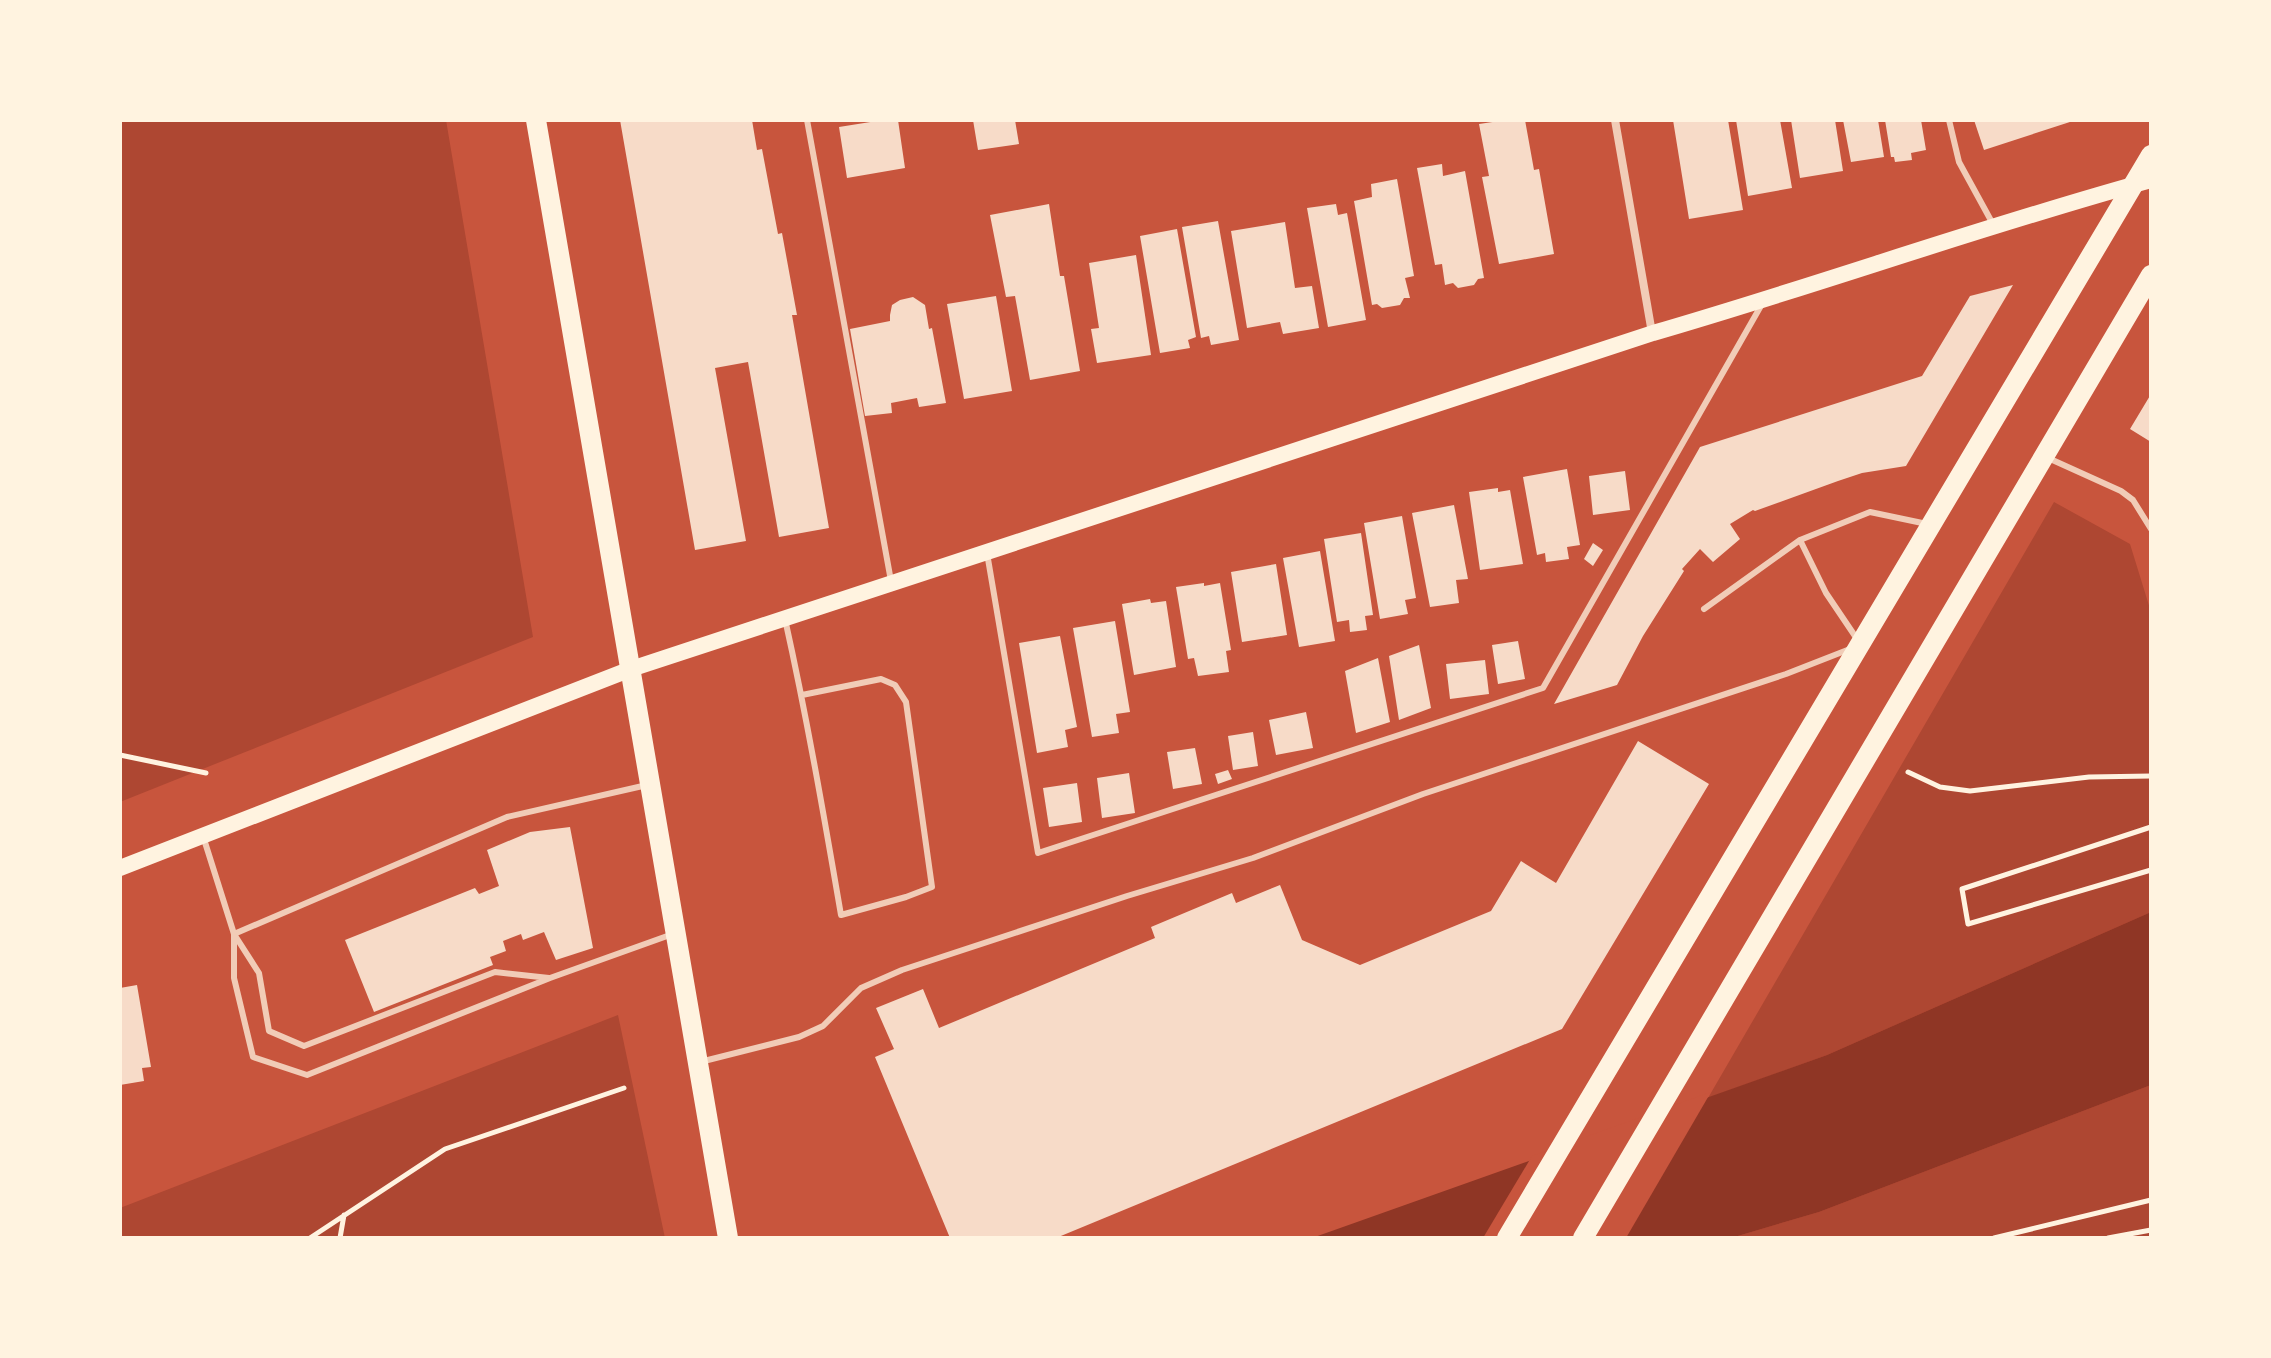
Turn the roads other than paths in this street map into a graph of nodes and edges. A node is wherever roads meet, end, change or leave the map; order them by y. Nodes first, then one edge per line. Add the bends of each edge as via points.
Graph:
1 (536, 120) edge
2 (807, 120) edge
3 (1615, 120) edge
4 (1949, 120) edge
5 (2151, 155) edge
6 (2143, 182) edge
7 (1994, 226) junction
8 (2151, 275) edge
9 (1763, 301) junction
10 (1653, 333) junction
11 (2045, 456) junction
12 (1931, 525) junction
13 (2151, 529) edge
14 (1800, 540) junction
15 (987, 553) junction
16 (891, 585) junction
17 (1704, 609) dead end
18 (785, 619) junction
19 (1861, 645) junction
20 (631, 669) junction
21 (802, 695) junction
22 (650, 784) junction
23 (203, 836) junction
24 (120, 868) edge
25 (676, 933) junction
26 (234, 934) junction
27 (550, 978) junction
28 (697, 1063) junction
29 (728, 1238) edge
30 (1507, 1238) edge
31 (1583, 1238) edge

1 - 20 main road
2 - 16 lane
3 - 10 street
4 - 7 lane via 1959,162
5 - 6 main road
6 - 7 main road
6 - 12 main road
7 - 9 main road
8 - 11 main road
9 - 10 main road
9 - 15 lane via 1543,688 1038,853
10 - 15 main road
11 - 13 lane via 2121,491
11 - 31 main road
12 - 14 lane via 1870,512
12 - 19 main road
14 - 17 lane
14 - 19 lane via 1826,593
15 - 16 main road
16 - 18 main road
18 - 20 main road
18 - 21 lane
19 - 28 lane via 1423,794 1253,858 902,970 861,988 823,1026 799,1037
19 - 30 main road
20 - 22 main road
20 - 23 main road
21 - 21 lane via 841,915 932,887 906,702 895,685 881,679
22 - 25 main road
22 - 26 lane via 507,817
23 - 24 main road
23 - 26 lane
25 - 27 lane
25 - 28 main road
26 - 27 lane via 259,973 269,1031 304,1046 495,972
26 - 27 lane via 234,978 253,1057 307,1075
28 - 29 main road

